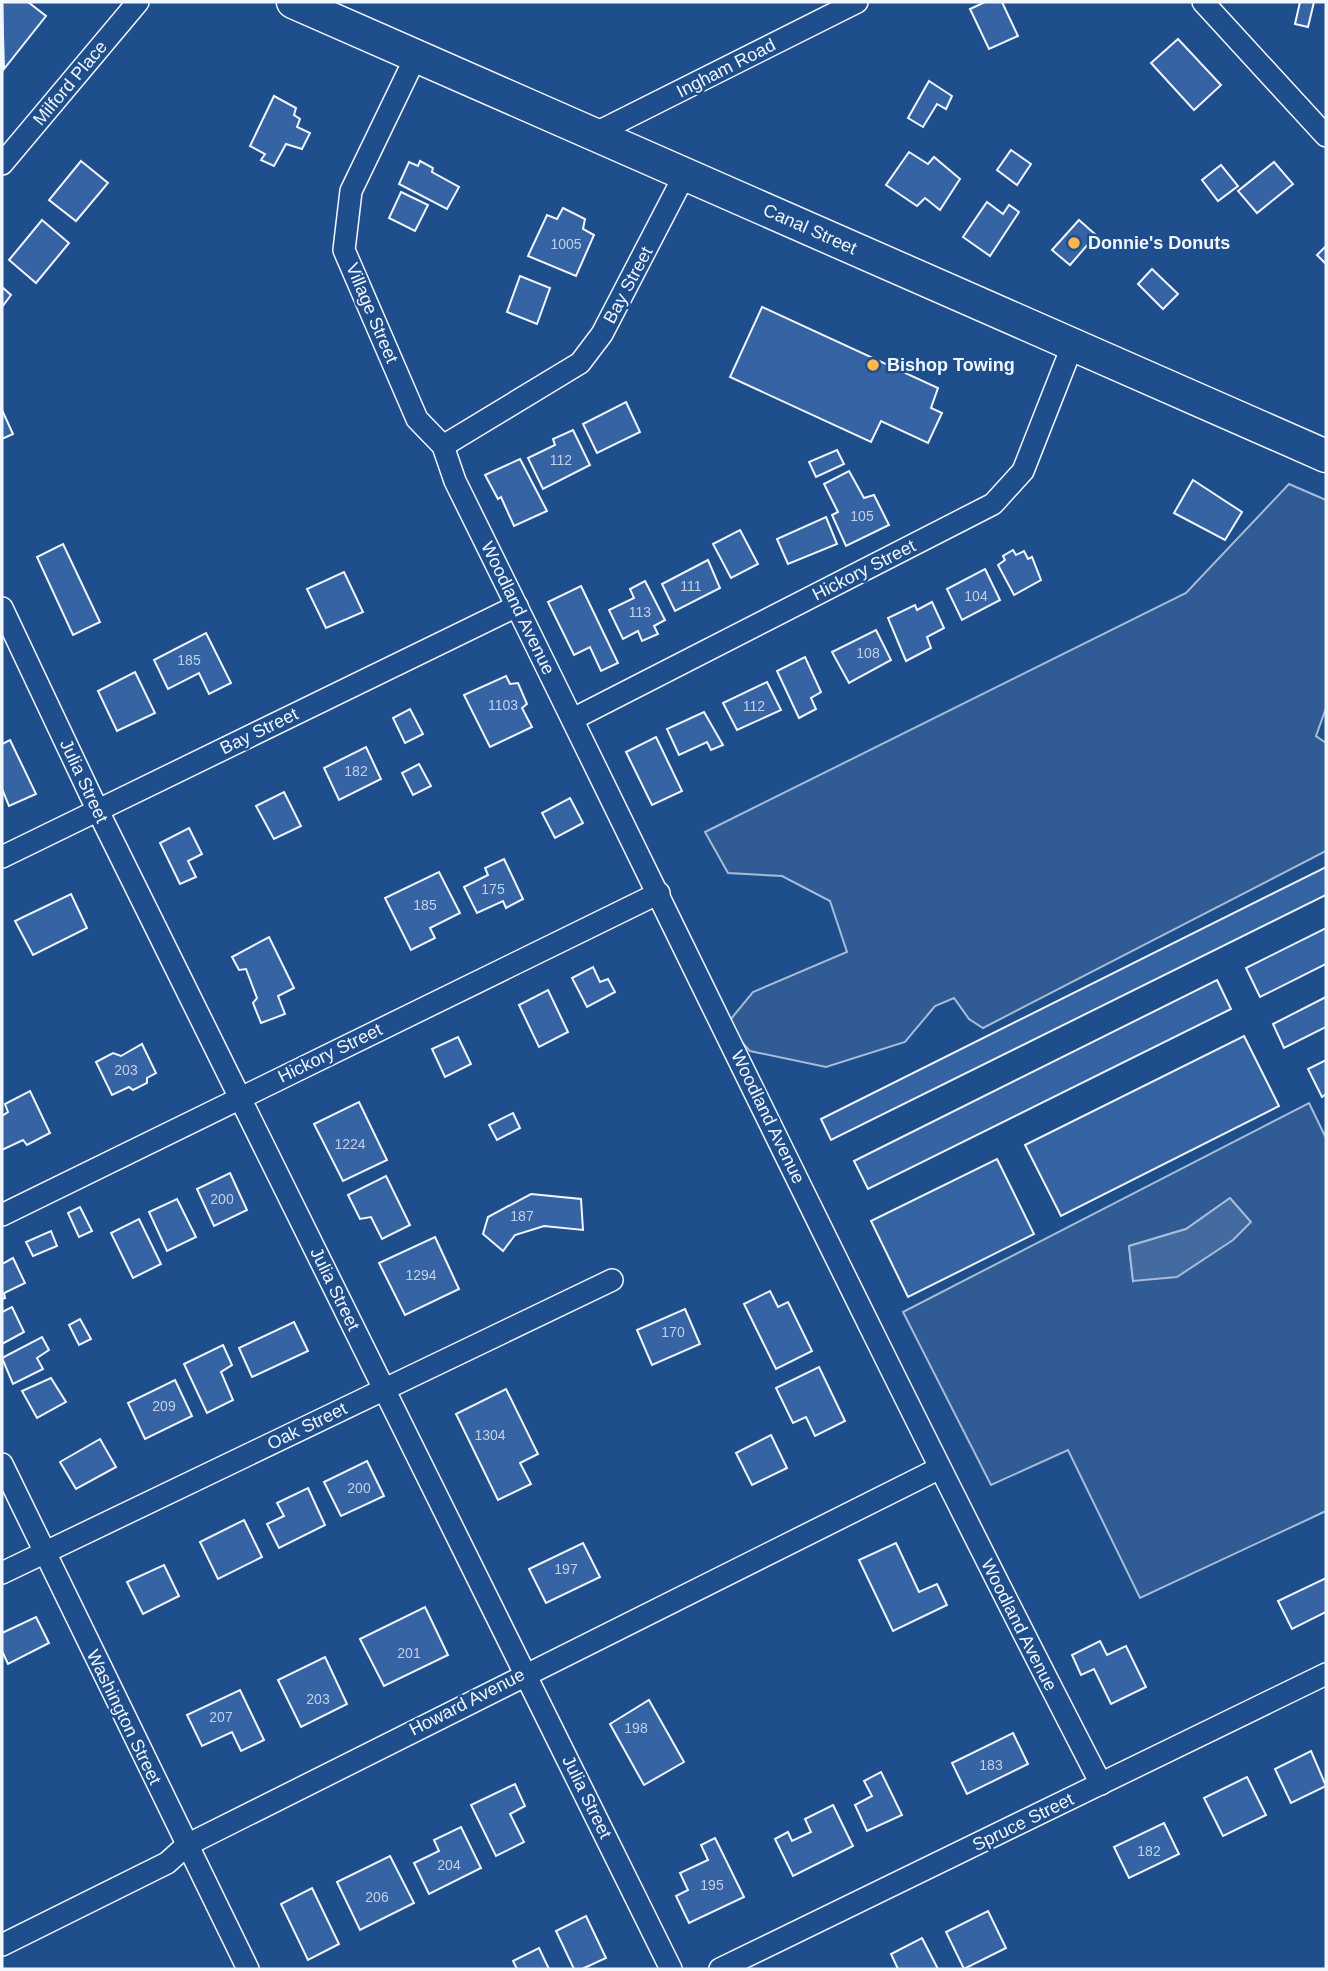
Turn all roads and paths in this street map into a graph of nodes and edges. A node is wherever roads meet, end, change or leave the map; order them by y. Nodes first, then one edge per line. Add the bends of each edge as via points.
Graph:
1 (138, 2) edge
2 (293, 2) edge
3 (857, 2) edge
4 (1203, 2) edge
5 (416, 56) junction
6 (594, 134) junction
7 (1326, 136) edge
8 (2, 164) edge
9 (685, 174) junction
10 (1073, 344) junction
11 (443, 446) junction
12 (1326, 456) edge
13 (517, 606) junction
14 (2, 608) edge
15 (573, 719) junction
16 (97, 809) junction
17 (2, 857) edge
18 (659, 893) junction
19 (240, 1097) junction
20 (2, 1215) edge
21 (612, 1280) dead end
22 (383, 1390) junction
23 (2, 1464) edge
24 (938, 1469) junction
25 (43, 1553) junction
26 (2, 1573) edge
27 (526, 1672) junction
28 (1326, 1674) edge
29 (1101, 1784) junction
30 (187, 1845) junction
31 (2, 1945) edge
32 (248, 1969) edge
33 (671, 1969) edge
34 (720, 1969) edge

1 - 8 street, Milford Place
2 - 5 main road, Canal Street
3 - 6 street, Ingham Road
4 - 7 street
5 - 6 main road, Canal Street
5 - 11 street, Village Street via 351,191 344,250 417,419
6 - 9 main road, Canal Street
9 - 10 main road, Canal Street
9 - 11 street, Bay Street via 602,334 580,363
10 - 12 main road, Canal Street
10 - 15 street, Hickory Street via 1023,471 993,504
11 - 13 street, Woodland Avenue via 455,481
13 - 15 street, Woodland Avenue
13 - 16 street, Bay Street
14 - 16 street, Julia Street
15 - 18 street, Woodland Avenue
16 - 17 street, Bay Street
16 - 19 street, Julia Street
18 - 19 street, Hickory Street
18 - 24 street, Woodland Avenue
19 - 20 street, Hickory Street
19 - 22 street, Julia Street
21 - 22 street, Oak Street
22 - 25 street, Oak Street
22 - 27 street, Julia Street
23 - 25 street, Washington Street
24 - 27 street, Howard Avenue
24 - 29 street, Woodland Avenue
25 - 26 street, Oak Street
25 - 30 street, Washington Street
27 - 30 street, Howard Avenue
27 - 33 street, Julia Street
28 - 29 street, Spruce Street
29 - 34 street, Spruce Street
30 - 31 street, Howard Avenue via 167,1863
30 - 32 street, Washington Street

